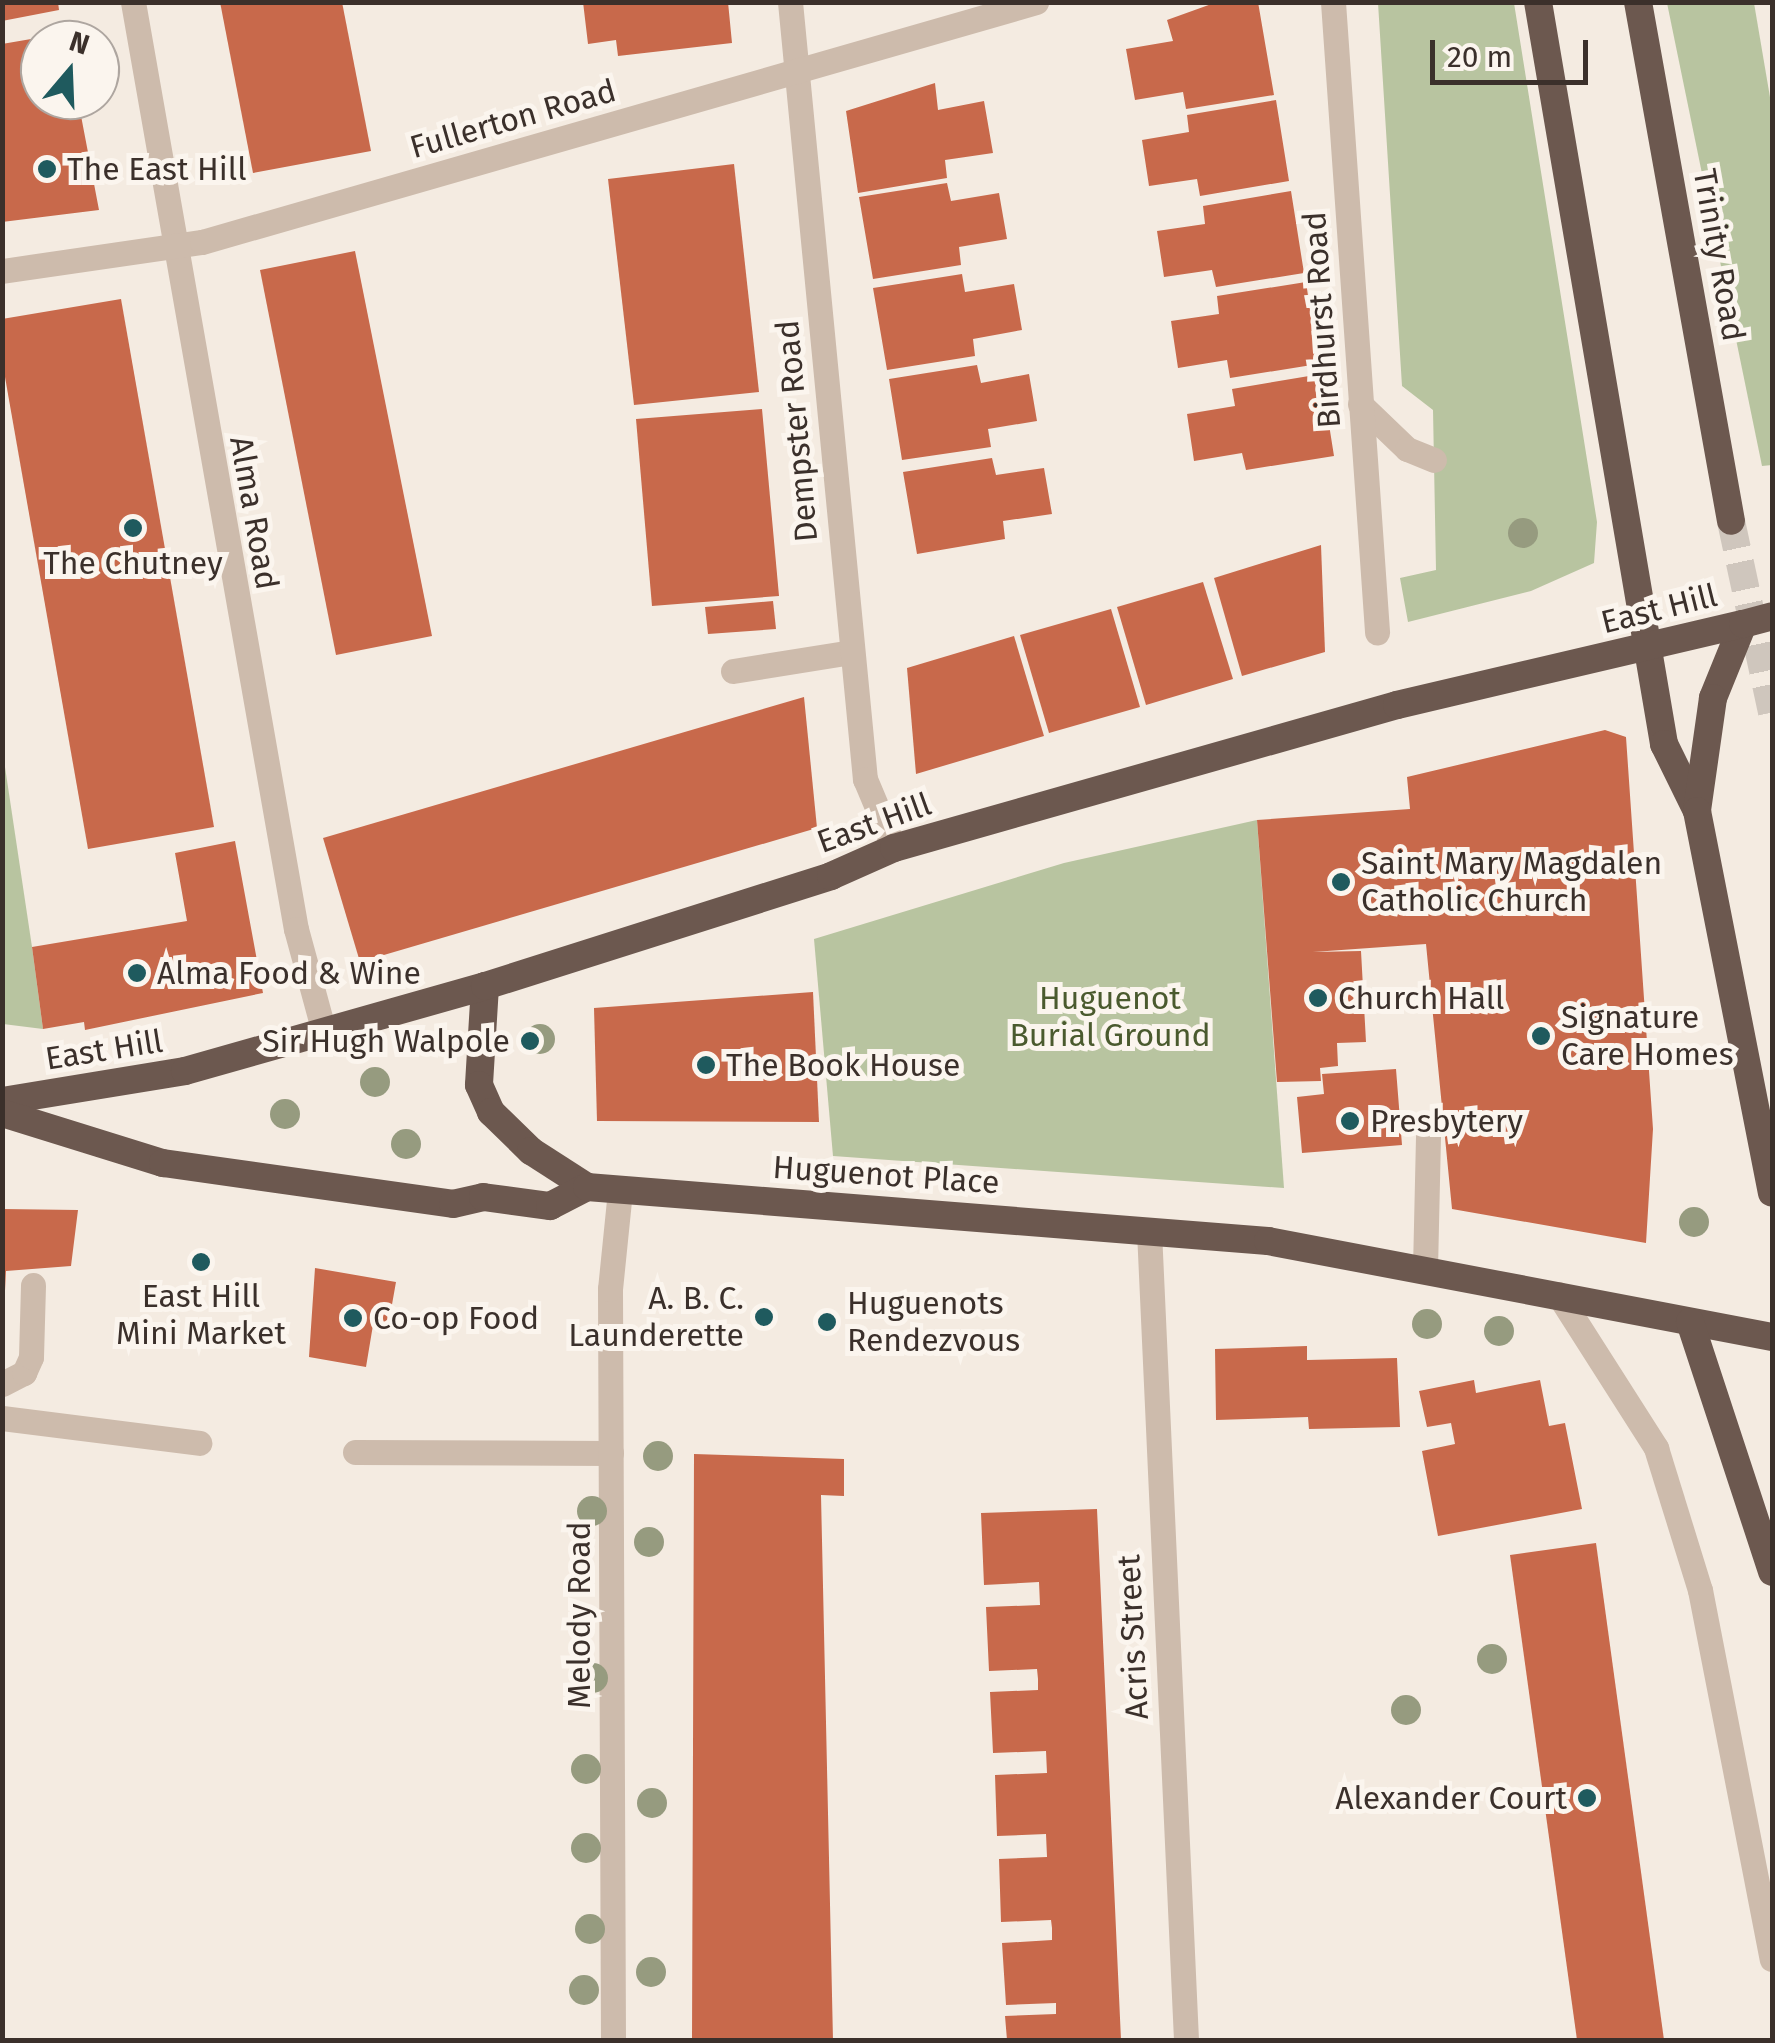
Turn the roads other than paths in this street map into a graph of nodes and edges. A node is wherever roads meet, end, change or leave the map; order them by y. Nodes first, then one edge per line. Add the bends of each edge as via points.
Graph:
1 (134, 2) edge
2 (790, 2) edge
3 (1036, 2) edge
4 (1333, 2) edge
5 (1538, 2) edge
6 (1638, 2) edge
7 (796, 71) junction
8 (173, 248) junction
9 (2, 271) edge
10 (1360, 404) junction
11 (1434, 460) dead end
12 (1732, 521) tunnel mouth
13 (1772, 616) edge
14 (1743, 624) junction
15 (1377, 632) dead end
16 (1652, 647) junction
17 (851, 652) junction
18 (732, 671) dead end
19 (1698, 811) junction
20 (894, 848) junction
21 (485, 986) junction
22 (324, 1032) junction
23 (2, 1100) edge
24 (2, 1113) edge
25 (1428, 1137) dead end
26 (587, 1188) junction
27 (620, 1190) junction
28 (1772, 1194) edge
29 (1149, 1231) junction
30 (1424, 1269) junction
31 (33, 1285) dead end
32 (1558, 1294) junction
33 (1690, 1322) junction
34 (1772, 1337) edge
35 (2, 1384) edge
36 (2, 1418) edge
37 (199, 1443) dead end
38 (355, 1452) dead end
39 (611, 1453) junction
40 (1772, 1572) edge
41 (1772, 1959) edge
42 (613, 2040) edge
43 (1186, 2040) edge

1 - 8 street, Alma Road
2 - 7 street, Dempster Road
3 - 7 street, Fullerton Road
4 - 10 street, Birdhurst Road
5 - 16 highway
6 - 12 highway, Trinity Road
7 - 8 street, Fullerton Road
7 - 17 street, Dempster Road
8 - 9 street, Fullerton Road
8 - 22 street, Alma Road via 296,929
10 - 11 street via 1407,449
10 - 15 street, Birdhurst Road
13 - 14 highway, East Hill, bridge
14 - 16 highway, East Hill
14 - 19 highway via 1702,742
16 - 19 highway via 1664,744
16 - 20 highway, East Hill via 1397,705
17 - 18 street
17 - 20 street, Dempster Road via 866,789
19 - 28 highway
20 - 21 highway, East Hill via 831,876
21 - 22 highway, East Hill
21 - 26 highway via 479,1085 491,1112 530,1151
22 - 23 highway, East Hill via 142,1083
24 - 26 highway, Huguenot Place via 163,1163 453,1204 482,1197 550,1206
25 - 30 street
26 - 27 highway, Huguenot Place
27 - 29 highway, Huguenot Place
27 - 39 street, Melody Road via 610,1289
29 - 30 highway, Huguenot Place via 1268,1241
29 - 43 street, Acris Street
30 - 32 highway, Huguenot Place
31 - 35 street via 31,1357 24,1372
32 - 33 highway, Huguenot Place
32 - 41 street via 1656,1448 1700,1590
33 - 34 highway, Huguenot Place
33 - 40 highway
36 - 37 street
38 - 39 street
39 - 42 street, Melody Road

